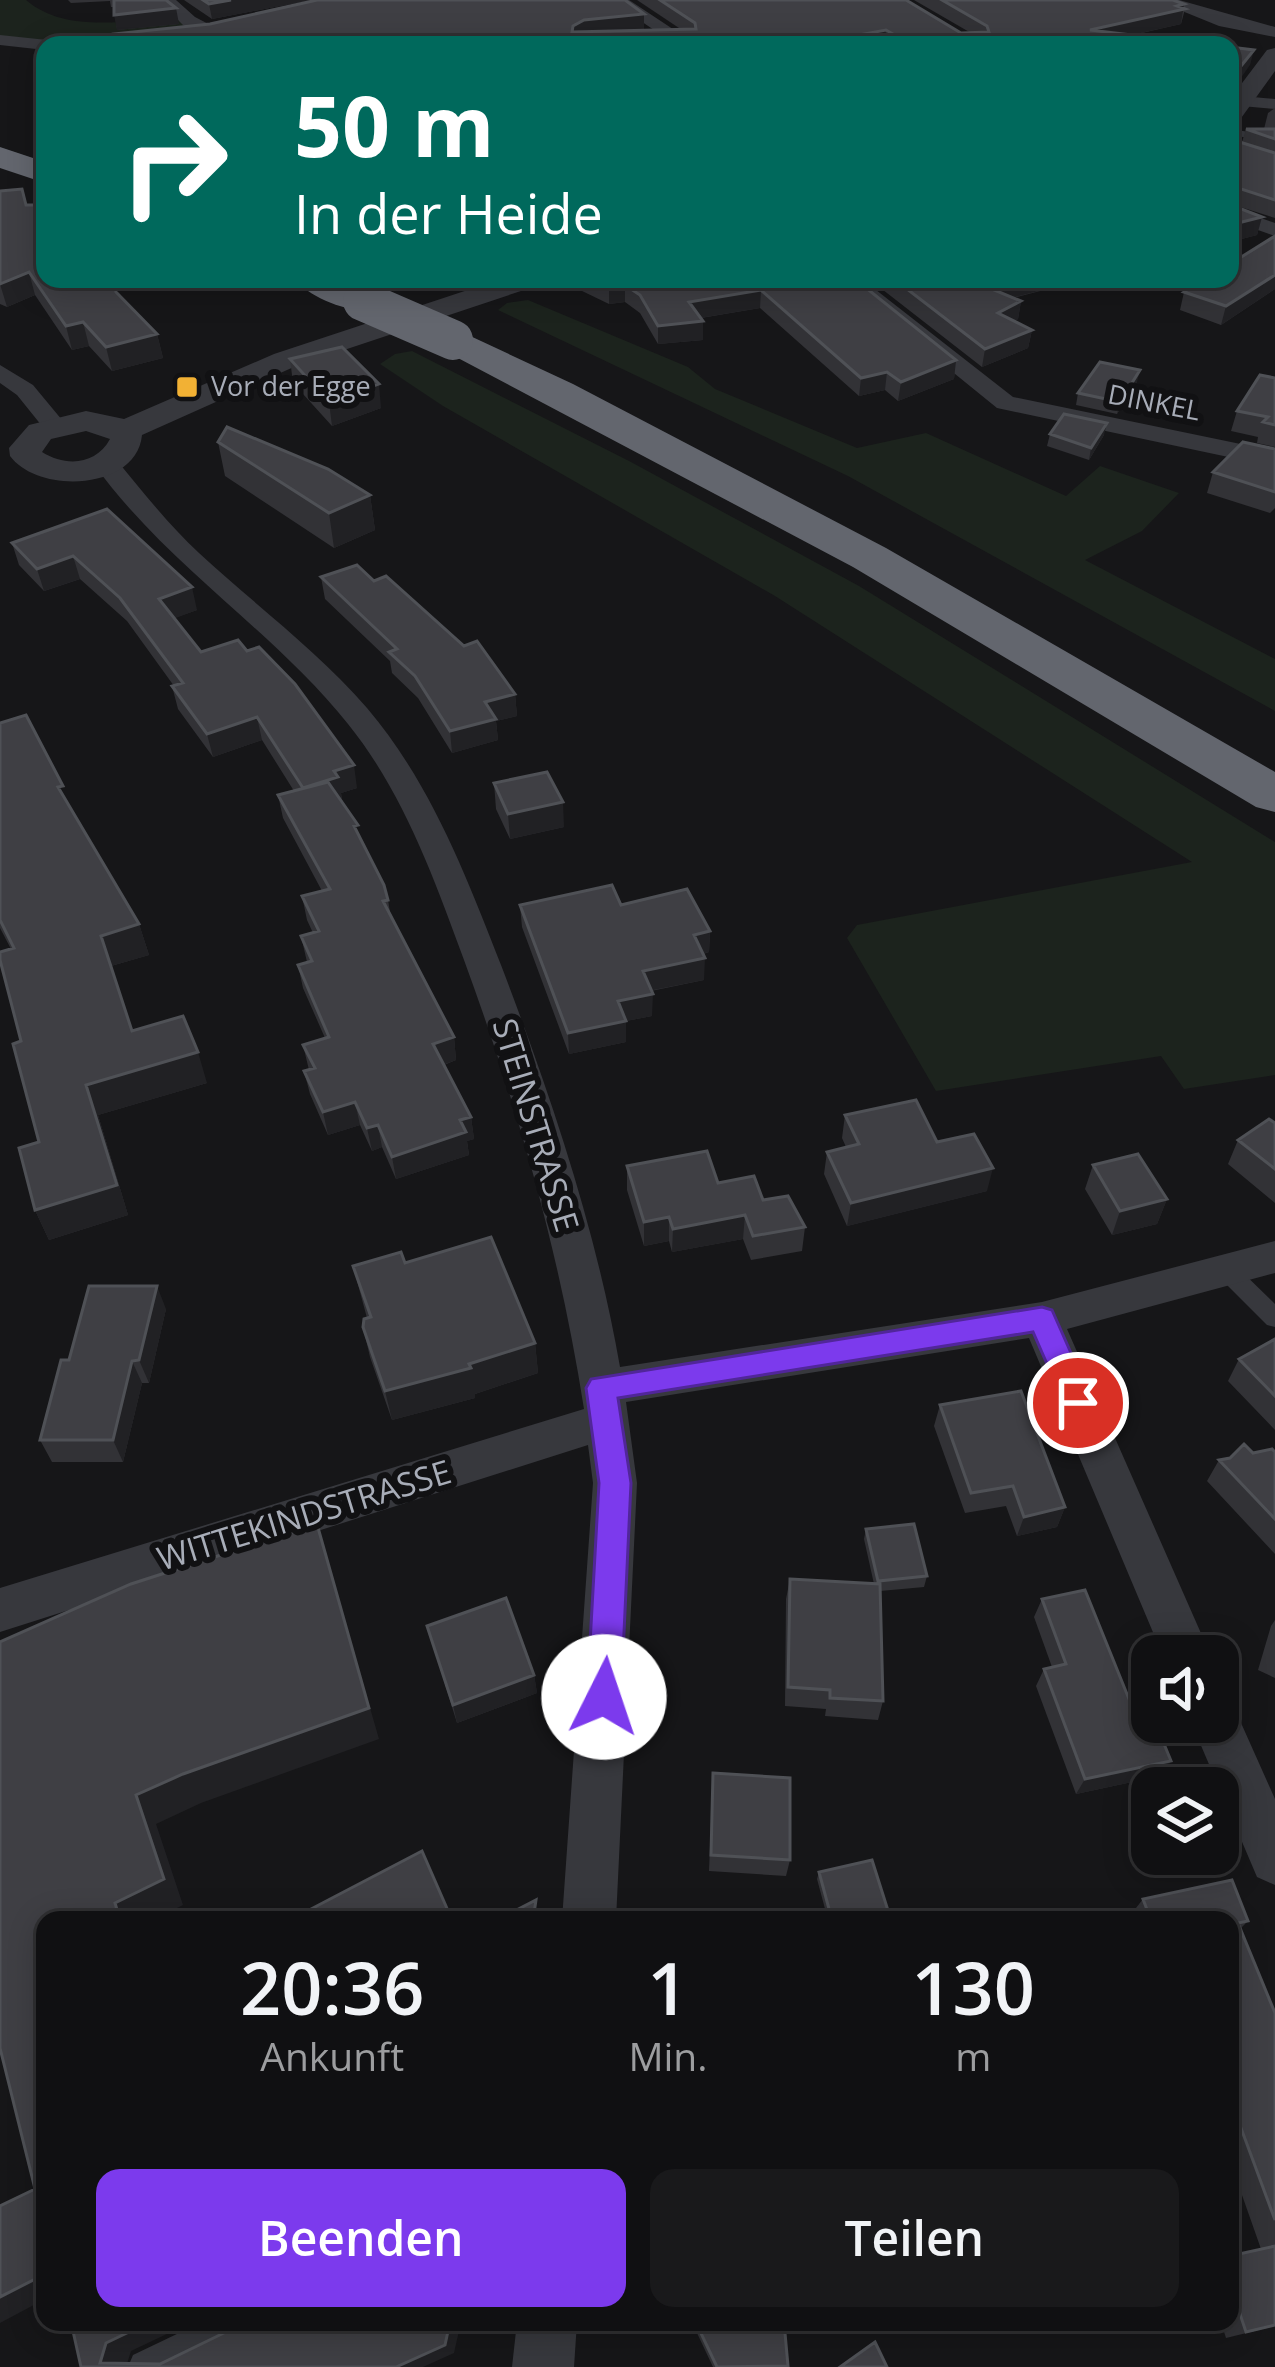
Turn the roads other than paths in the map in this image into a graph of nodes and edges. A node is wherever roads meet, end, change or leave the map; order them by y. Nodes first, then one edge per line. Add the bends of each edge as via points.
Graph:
1 (166, 0) edge
2 (618, 0) edge
3 (1163, 0) edge
4 (232, 26) edge
5 (212, 30) junction
6 (1275, 32) edge
7 (166, 36) edge
8 (675, 36) edge
9 (0, 40) edge
10 (36, 43) edge
11 (1275, 55) edge
12 (1239, 100) edge
13 (1275, 104) edge
14 (1239, 106) edge
15 (1239, 134) edge
16 (0, 138) edge
17 (1275, 140) edge
18 (36, 151) edge
19 (0, 157) edge
20 (36, 170) edge
21 (1239, 216) edge
22 (1275, 230) edge
23 (502, 288) edge
24 (860, 288) edge
25 (376, 290) edge
26 (469, 334) junction
27 (0, 372) edge
28 (55, 426) junction
29 (114, 447) junction
30 (1275, 459) edge
31 (43, 469) junction
32 (0, 488) edge
33 (1275, 752) edge
34 (1275, 795) edge
35 (1275, 1257) edge
36 (1226, 1270) junction
37 (1275, 1318) edge
38 (1042, 1319) junction
39 (605, 1404) junction
40 (0, 1610) edge
41 (1178, 1635) edge
42 (1225, 1743) edge
43 (1275, 1859) edge
44 (590, 1911) edge
45 (219, 2331) edge
46 (546, 2331) edge
47 (146, 2367) edge
48 (543, 2367) edge

1 - 5 street
2 - 8 street
3 - 6 street
4 - 5 street
5 - 7 street
9 - 10 street
11 - 12 street
13 - 14 street
15 - 17 lane
16 - 18 highway
19 - 20 highway
21 - 22 street
23 - 29 street via 285,360
24 - 30 street, DINKEL via 1005,403
25 - 26 highway, bridge
26 - 33 highway via 826,496
26 - 34 highway via 917,580
27 - 28 street
28 - 29 street via 86,421
28 - 31 street via 25,448
29 - 31 street via 74,471
29 - 39 street, STEINSTRASSE via 168,538 327,683 392,765 450,880 528,1078
31 - 32 street
35 - 36 street, WITTEKINDSTRASSE
36 - 37 lane
36 - 38 street, WITTEKINDSTRASSE
38 - 39 street, WITTEKINDSTRASSE
38 - 41 street
39 - 40 street, WITTEKINDSTRASSE
39 - 44 street, STEINSTRASSE via 615,1483 613,1563
42 - 43 street
45 - 47 lane
46 - 48 street

